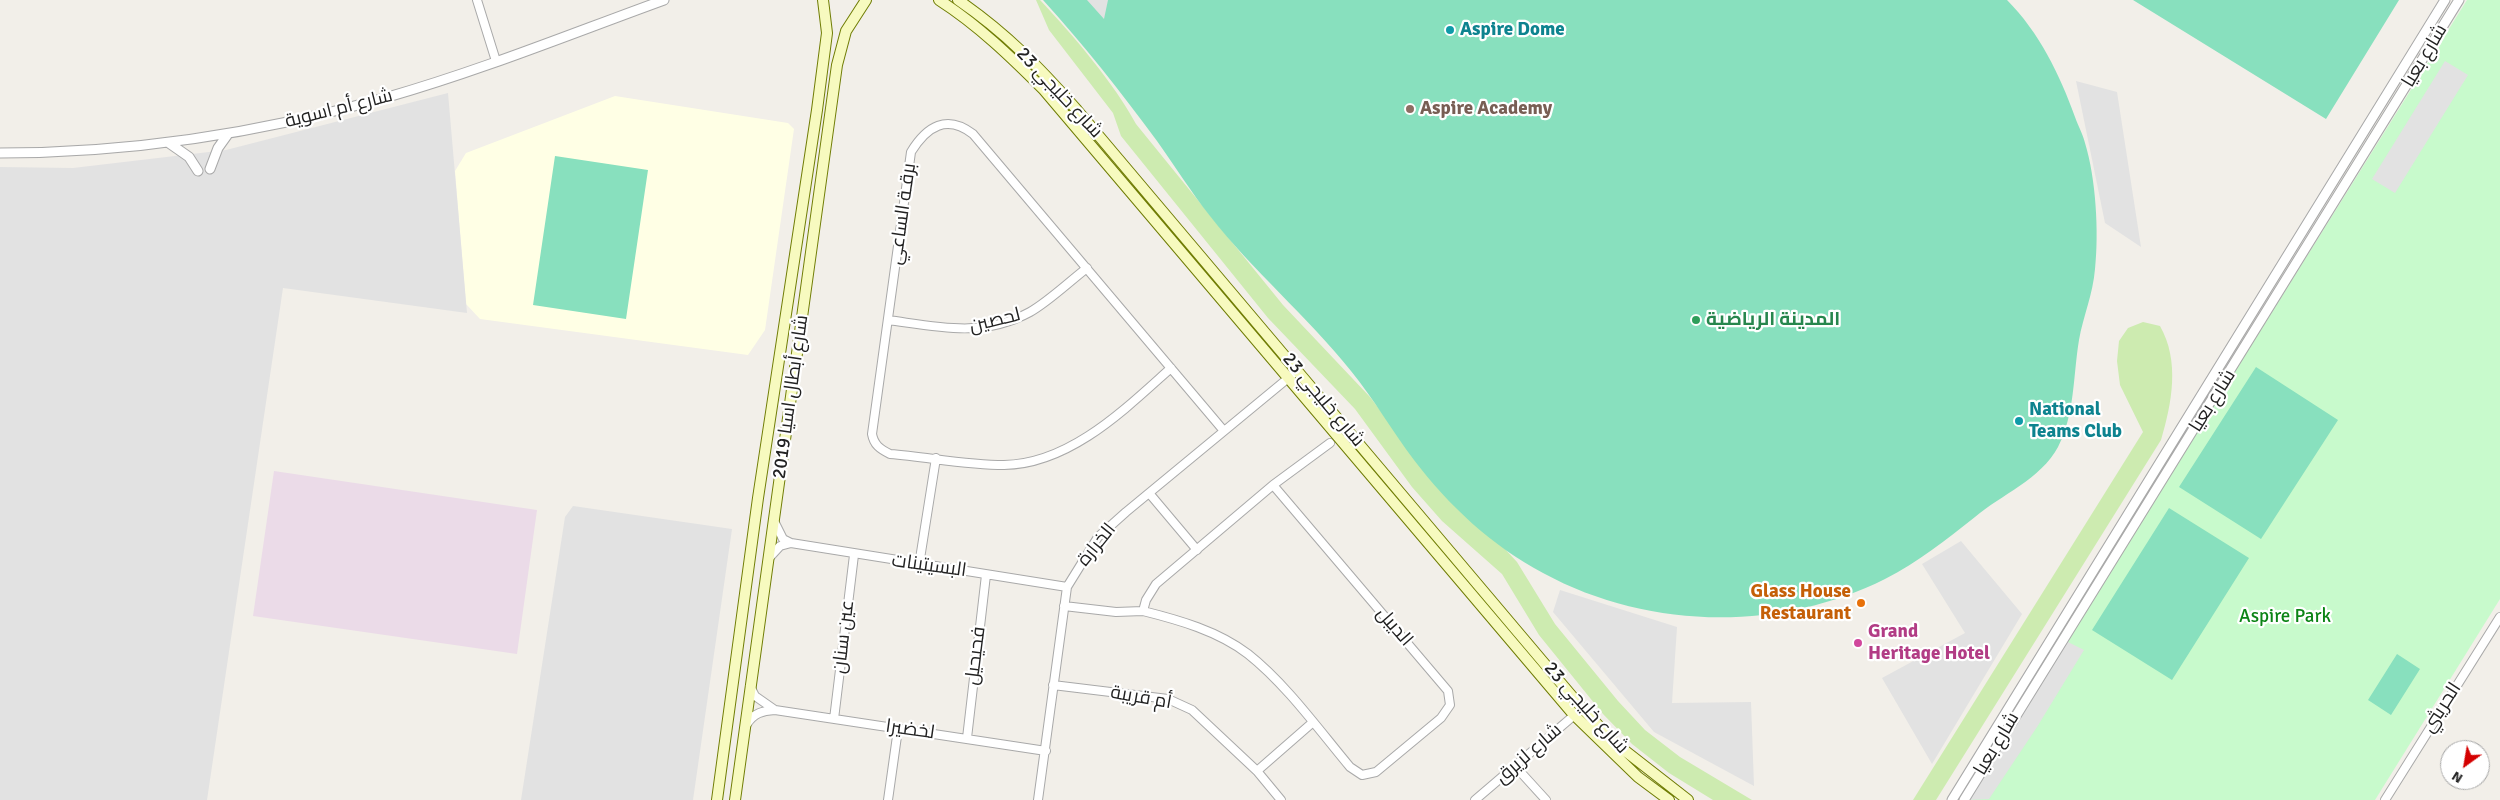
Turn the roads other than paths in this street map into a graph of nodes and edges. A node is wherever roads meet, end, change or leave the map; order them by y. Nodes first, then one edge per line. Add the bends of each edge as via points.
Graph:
1 (477, 0) edge
2 (664, 0) edge
3 (823, 0) edge
4 (866, 0) edge
5 (939, 0) edge
6 (958, 0) edge
7 (2445, 0) edge
8 (2459, 0) edge
9 (496, 61) junction
10 (228, 134) junction
11 (1098, 134) junction
12 (169, 143) junction
13 (1090, 143) junction
14 (0, 153) edge
15 (210, 169) dead end
16 (198, 171) dead end
17 (2339, 173) junction
18 (2349, 179) junction
19 (2297, 242) junction
20 (2307, 248) junction
21 (1088, 268) junction
22 (888, 320) junction
23 (1171, 368) junction
24 (1298, 370) junction
25 (1289, 377) junction
26 (1224, 431) junction
27 (1330, 443) dead end
28 (936, 458) junction
29 (1273, 485) junction
30 (1149, 493) junction
31 (774, 520) junction
32 (791, 544) junction
33 (1197, 550) junction
34 (854, 555) junction
35 (768, 560) junction
36 (919, 565) junction
37 (986, 575) junction
38 (1067, 587) junction
39 (1064, 606) junction
40 (1143, 611) junction
41 (2500, 618) edge
42 (2060, 624) junction
43 (2497, 628) edge
44 (2069, 630) junction
45 (1053, 685) junction
46 (750, 686) junction
47 (774, 710) junction
48 (1578, 711) junction
49 (2009, 716) junction
50 (834, 719) junction
51 (1312, 722) junction
52 (745, 728) junction
53 (898, 729) junction
54 (967, 738) junction
55 (1046, 751) junction
56 (1515, 766) junction
57 (1257, 771) junction
58 (717, 800) edge
59 (735, 800) edge
60 (888, 800) edge
61 (1038, 800) edge
62 (1281, 800) edge
63 (1475, 800) edge
64 (1546, 800) edge
65 (1669, 800) edge
66 (1688, 800) edge
67 (1952, 800) edge
68 (1964, 800) edge
69 (2385, 800) edge

1 - 9 street
2 - 9 street, شارع أم اسوية
3 - 58 main road, شارع أبطال اسيا 2019 via 827,33 817,110 758,498
4 - 31 main road, شارع أبطال اسيا 2019 via 846,31 840,48
5 - 13 main road, شارع خليجي 23 via 1010,56
6 - 11 main road, شارع خليجي 23 via 1002,32 1035,62
7 - 17 street, شارع بعيا
8 - 18 street, شارع بعيا
9 - 10 street, شارع أم اسوية via 358,105
10 - 12 street, شارع أم اسوية
10 - 15 street
11 - 13 main road
11 - 24 main road, شارع خليجي 23
12 - 14 street, شارع أم اسوية
12 - 16 street via 189,157
13 - 25 main road, شارع خليجي 23
17 - 18 street
17 - 19 street, شارع بعيا
18 - 20 street, شارع بعيا
19 - 20 street
19 - 42 street, شارع بعيا
20 - 44 street, شارع بعيا
21 - 22 street, لحصين via 1031,311 988,327 962,330
21 - 22 street, برقـة الساعي via 973,134 962,125 940,125 928,130 911,152
21 - 23 street, برقـة الساعي
22 - 28 street, برقـة الساعي via 872,434 874,443 890,454
23 - 26 street, برقـة الساعي
23 - 28 street, برقـة الساعي via 1107,422 1057,452 1005,465
24 - 25 street, الخرارة
24 - 48 main road, شارع خليجي 23
25 - 26 street, الخرارة
25 - 48 main road, شارع خليجي 23
26 - 30 street, الخرارة
27 - 29 street
28 - 36 street
29 - 33 street
29 - 51 street, الديبل via 1445,686 1450,698 1450,705 1441,718 1376,772 1369,774 1362,775 1350,767
30 - 33 street
30 - 38 street, الخرارة via 1098,537
31 - 32 street via 783,539
31 - 35 main road, شارع أبطال اسيا 2019
32 - 34 street, البسيتينات
32 - 35 street via 780,546
33 - 40 street via 1156,584
34 - 36 street, البسيتينات
34 - 50 street, عين سنان
35 - 46 main road, شارع أبطال اسيا 2019
36 - 37 street, البسيتينات
37 - 38 street, البسيتينات
37 - 54 street, فحيحيل
38 - 39 street, الخرارة
39 - 40 street, الديبل via 1116,612
39 - 45 street, الخرارة
40 - 51 street, الديبل via 1184,622 1247,653
41 - 43 street, الحريثي
42 - 44 street
42 - 49 street, شارع بعيا
43 - 69 street, الحريثي
44 - 49 street, شارع بعيا
45 - 55 street, الخرارة
45 - 57 street, أم قريبة via 1168,699 1192,710
46 - 47 street, لخضيرا via 755,696
46 - 52 main road, شارع أبطال اسيا 2019
47 - 50 street, لخضيرا
47 - 52 street, لخضيرا via 761,711 751,717
48 - 56 street, شارع لزيرق
48 - 65 main road, شارع خليجي 23 via 1638,776
48 - 66 main road, شارع خليجي 23
49 - 67 street, شارع بعيا
49 - 68 street, شارع بعيا
50 - 53 street, لخضيرا
51 - 57 street
52 - 59 main road, شارع أبطال اسيا 2019
53 - 54 street, لخضيرا
53 - 60 street
54 - 55 street, لخضيرا
55 - 61 street, الخرارة
56 - 63 street, شارع لزيرق
56 - 64 street
57 - 62 street, أم قريبة

